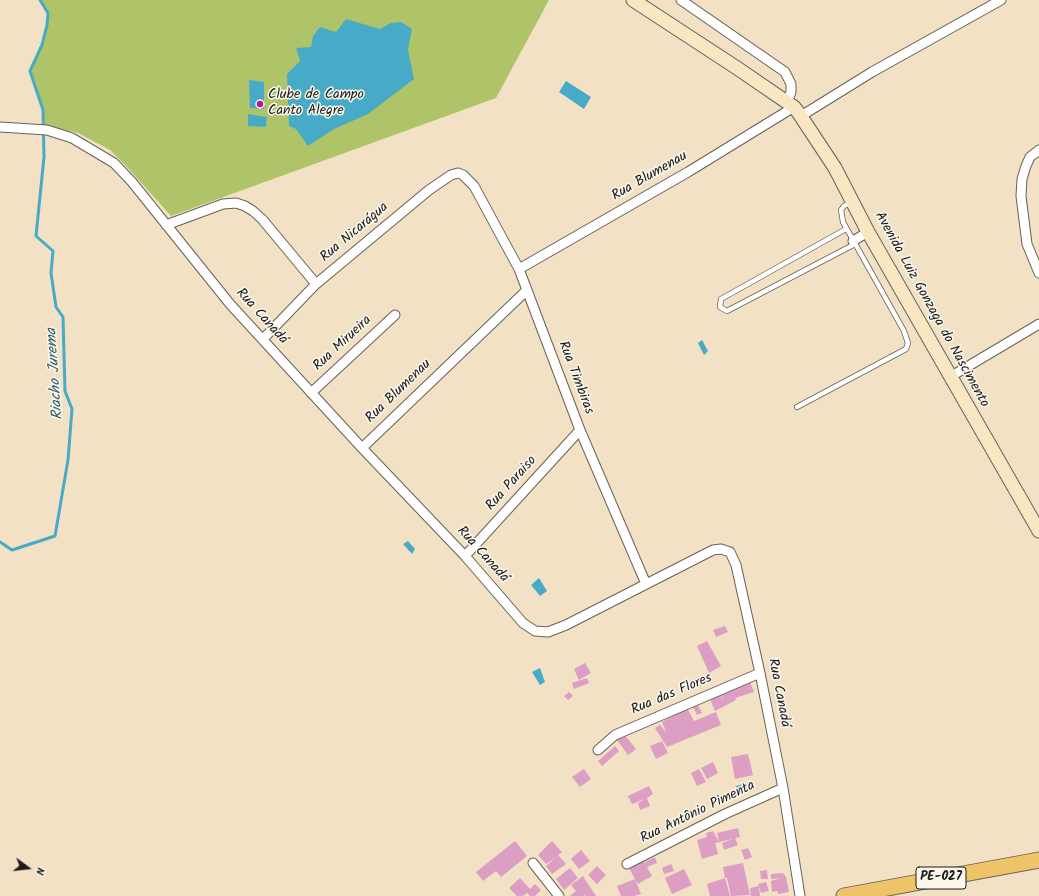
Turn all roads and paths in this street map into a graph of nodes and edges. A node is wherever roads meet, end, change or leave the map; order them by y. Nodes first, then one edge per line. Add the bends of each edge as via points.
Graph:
1 (633, 0) edge
2 (681, 0) edge
3 (1001, 0) edge
4 (794, 109) junction
5 (0, 127) edge
6 (1039, 150) edge
7 (474, 186) joint
8 (852, 202) junction
9 (166, 225) junction
10 (846, 229) junction
11 (868, 232) junction
12 (854, 242) junction
13 (519, 269) junction
14 (1039, 273) edge
15 (316, 284) junction
16 (526, 291) junction
17 (395, 316) dead end
18 (1039, 324) edge
19 (263, 339) junction
20 (950, 377) junction
21 (311, 393) junction
22 (797, 407) dead end
23 (580, 430) junction
24 (362, 448) junction
25 (1039, 531) edge
26 (465, 556) junction
27 (646, 584) junction
28 (760, 673) junction
29 (598, 750) dead end
30 (783, 788) junction
31 (1039, 860) edge
32 (533, 863) dead end
33 (627, 864) dead end
34 (559, 896) edge
35 (800, 896) edge
36 (844, 896) edge

1 - 4 main road
2 - 4 street via 785,72 791,84
3 - 4 street, Rua Blumenau via 872,72
4 - 8 main road, Avenida Luiz Gonzaga do Nascimento via 835,168
4 - 13 street, Rua Blumenau
5 - 9 street, Rua Canadá via 47,130 72,138 114,163
6 - 14 street via 1030,157 1022,179 1027,244
7 - 13 street, Rua Timbiras
7 - 15 street, Rua Nicarágua via 469,179 458,173 440,182
8 - 10 lane via 841,210 840,216
8 - 11 main road, Avenida Luiz Gonzaga do Nascimento
9 - 15 street via 223,204 236,203 245,206 262,219
9 - 19 street, Rua Canadá via 203,272
10 - 12 lane
10 - 12 lane via 721,299 720,307 727,311
11 - 12 street
11 - 20 main road, Avenida Luiz Gonzaga do Nascimento
12 - 22 lane via 904,331 908,340 906,349
13 - 16 street, Rua Timbiras
15 - 19 street, Rua Nicarágua
16 - 23 street, Rua Timbiras
16 - 24 street, Rua Blumenau
17 - 21 street, Rua Mirueira
18 - 20 street
19 - 21 street, Rua Canadá
20 - 25 main road, Avenida Luiz Gonzaga do Nascimento
21 - 24 street, Rua Canadá
23 - 26 street, Rua Paraiso
23 - 27 street, Rua Timbiras
24 - 26 street, Rua Canadá
26 - 27 street, Rua Canadá via 523,623 535,631 548,632 557,629
27 - 28 street, Rua Canadá via 713,550 730,552 736,565
28 - 29 street, Rua das Flores via 615,735
28 - 30 street, Rua Canadá
30 - 33 street, Rua Antônio Pimenta via 725,814
30 - 35 street, Rua Canadá
31 - 36 main road, PE-027
32 - 34 street

